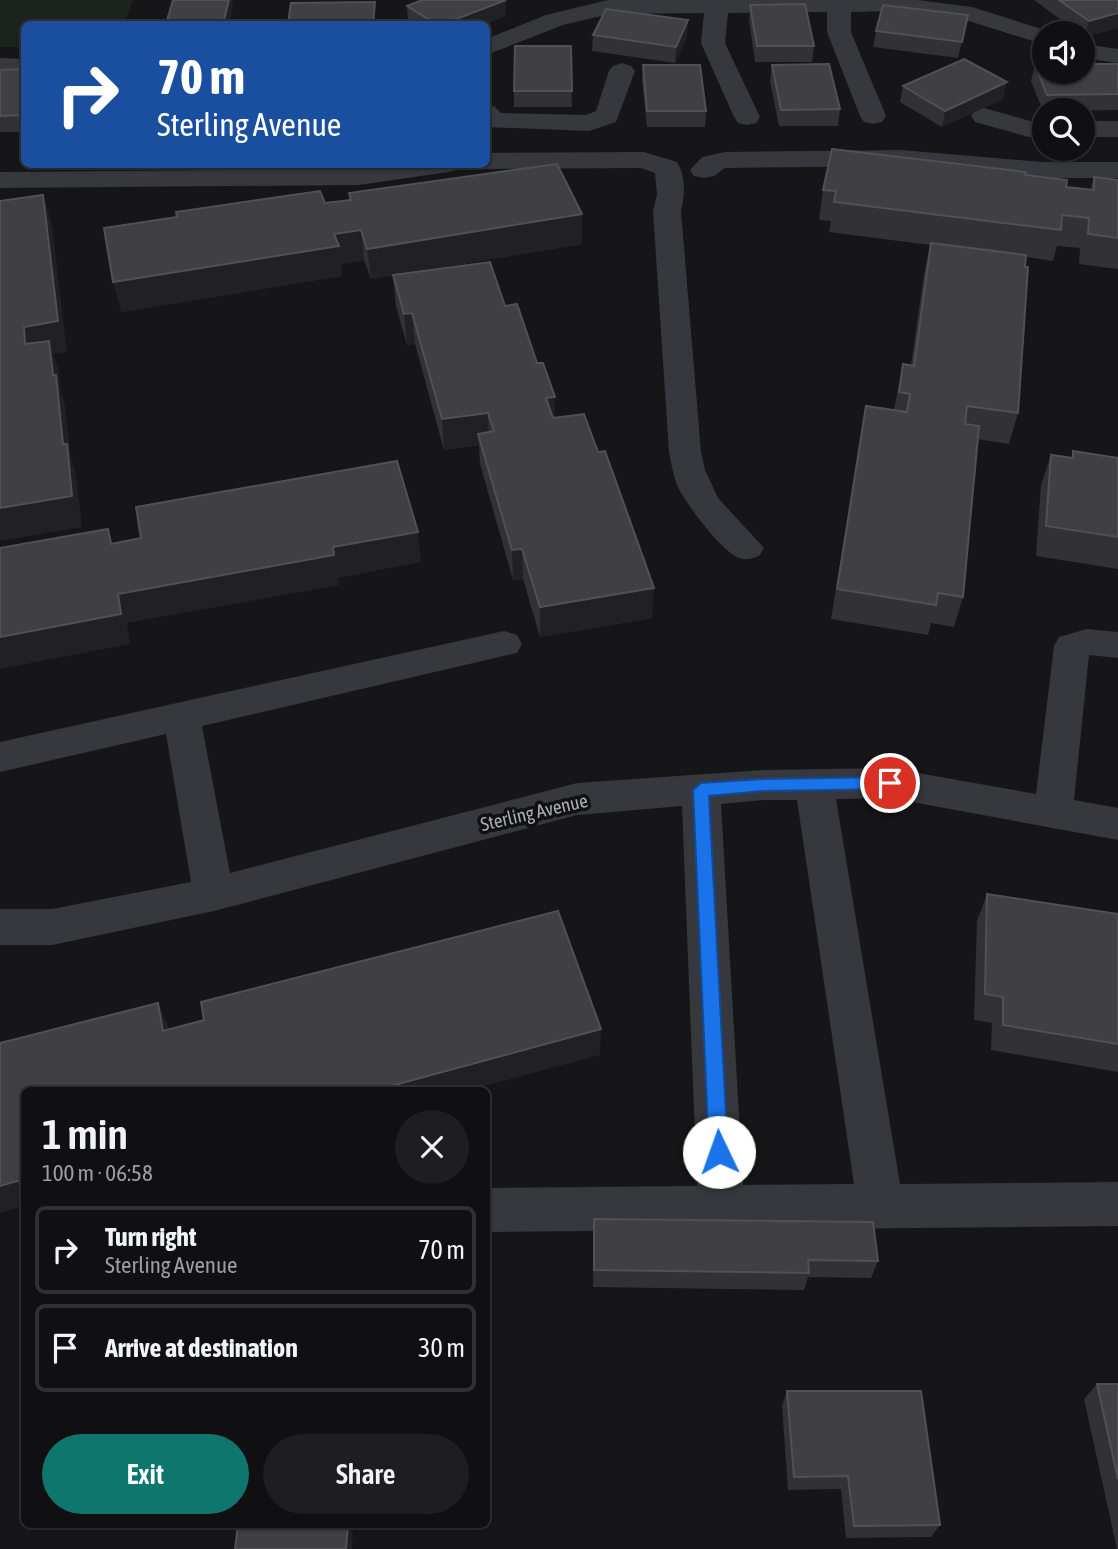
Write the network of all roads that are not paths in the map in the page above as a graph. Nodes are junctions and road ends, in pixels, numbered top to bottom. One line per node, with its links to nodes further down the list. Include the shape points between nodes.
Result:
1 (1005, 0): 5 (street)
2 (893, 2): 3 (street); 5 (street)
3 (839, 4): 4 (street); 14 (street, via 839,32)
4 (717, 5): 7 (street, via 545,13); 16 (street, via 713,43)
5 (988, 19): 6 (street)
6 (1032, 34)
7 (490, 46)
8 (1095, 53): 9 (street)
9 (1118, 56)
10 (21, 65): 11 (street)
11 (0, 66)
12 (622, 71): 13 (street, via 607,116 589,123 494,121)
13 (490, 116)
14 (873, 116)
15 (984, 116): 17 (street)
16 (747, 117)
17 (1032, 129)
18 (1095, 129): 19 (street)
19 (1118, 129)
20 (490, 161): 25 (street, via 644,160 667,168 690,482 698,498)
21 (420, 168): 24 (street, via 359,177)
22 (704, 170): 23 (street, via 725,160 890,158 1043,170)
23 (1118, 170)
24 (0, 180)
25 (747, 548)
26 (504, 645): 28 (street)
27 (1118, 645): 32 (street, via 1087,642 1072,646)
28 (181, 715): 29 (street); 34 (street)
29 (0, 757)
30 (814, 784): 31 (street, Sterling Avenue); 32 (street, Sterling Avenue, via 890,783); 37 (street)
31 (701, 790): 34 (street, Sterling Avenue, via 578,799); 38 (street)
32 (1053, 812): 33 (street, Sterling Avenue)
33 (1118, 824)
34 (214, 894): 35 (street, Sterling Avenue, via 52,927)
35 (0, 927)
36 (1118, 1205): 37 (street)
37 (881, 1207): 38 (street)
38 (721, 1208): 39 (street)
39 (490, 1210)

